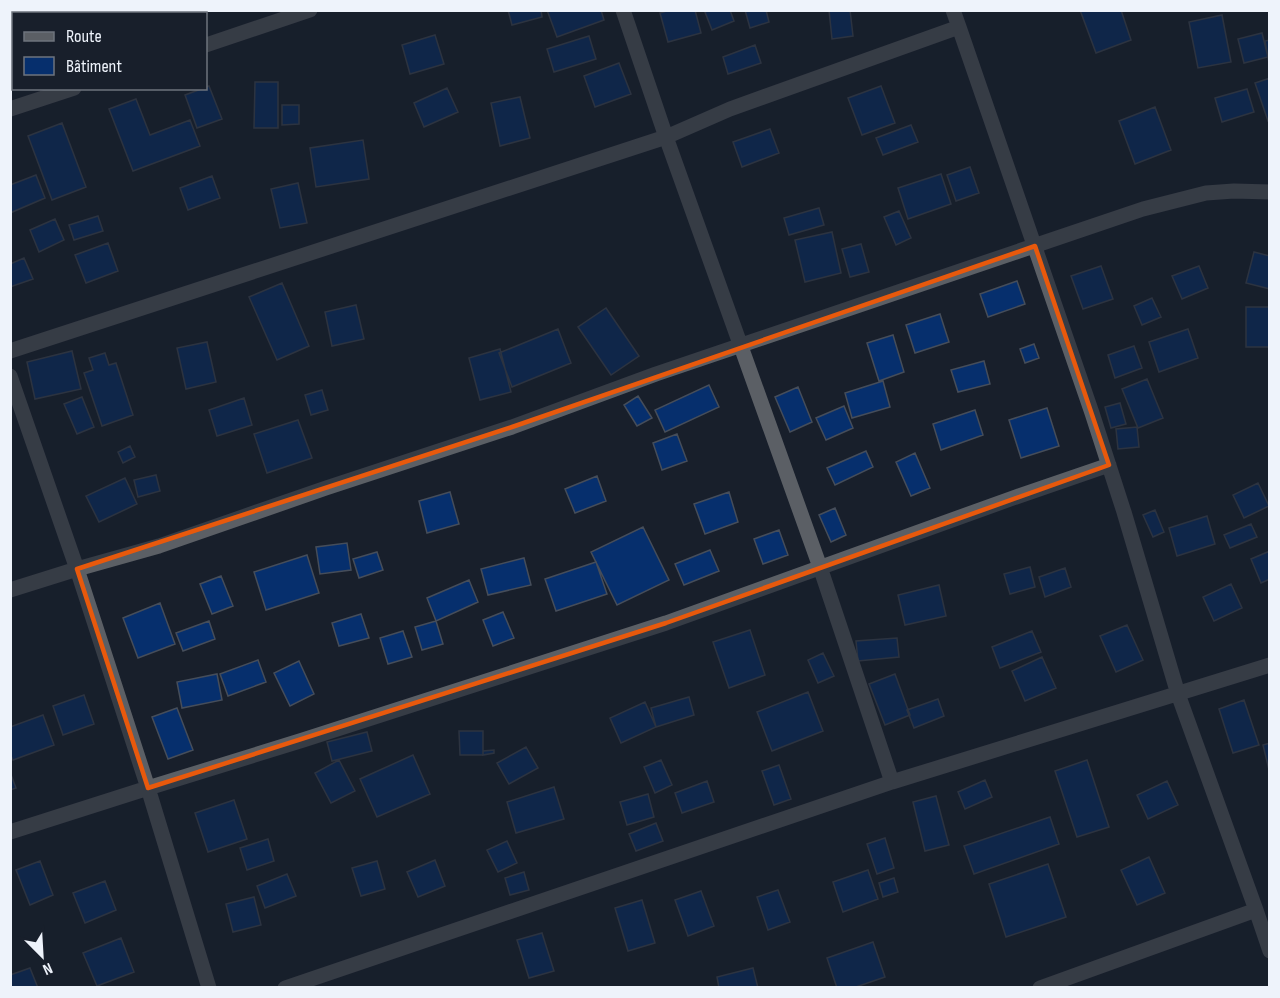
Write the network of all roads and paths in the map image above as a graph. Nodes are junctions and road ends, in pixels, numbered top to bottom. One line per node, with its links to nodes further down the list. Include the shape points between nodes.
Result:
1 (310, 10): 5 (street)
2 (623, 10): 8 (street)
3 (953, 10): 4 (street)
4 (959, 27): 8 (street, via 729,109); 10 (street)
5 (207, 45)
6 (68, 90): 7 (street)
7 (10, 109)
8 (666, 137): 11 (street); 12 (street)
9 (1269, 192): 10 (street, via 1206,193 1143,209)
10 (1035, 246): 11 (street); 14 (street)
11 (741, 345): 15 (street); 16 (street, via 512,427 159,546)
12 (10, 351)
13 (10, 376): 16 (street)
14 (1108, 465): 15 (street); 19 (street)
15 (820, 567): 20 (street); 21 (street, via 666,623)
16 (77, 569): 17 (street); 21 (street)
17 (10, 590)
18 (1269, 665): 19 (street)
19 (1178, 694): 20 (street); 23 (street)
20 (892, 782): 26 (street)
21 (148, 788): 22 (street); 25 (street)
22 (10, 832)
23 (1256, 910): 24 (street); 27 (street)
24 (1269, 951)
25 (209, 987)
26 (285, 987)
27 (1040, 987)

